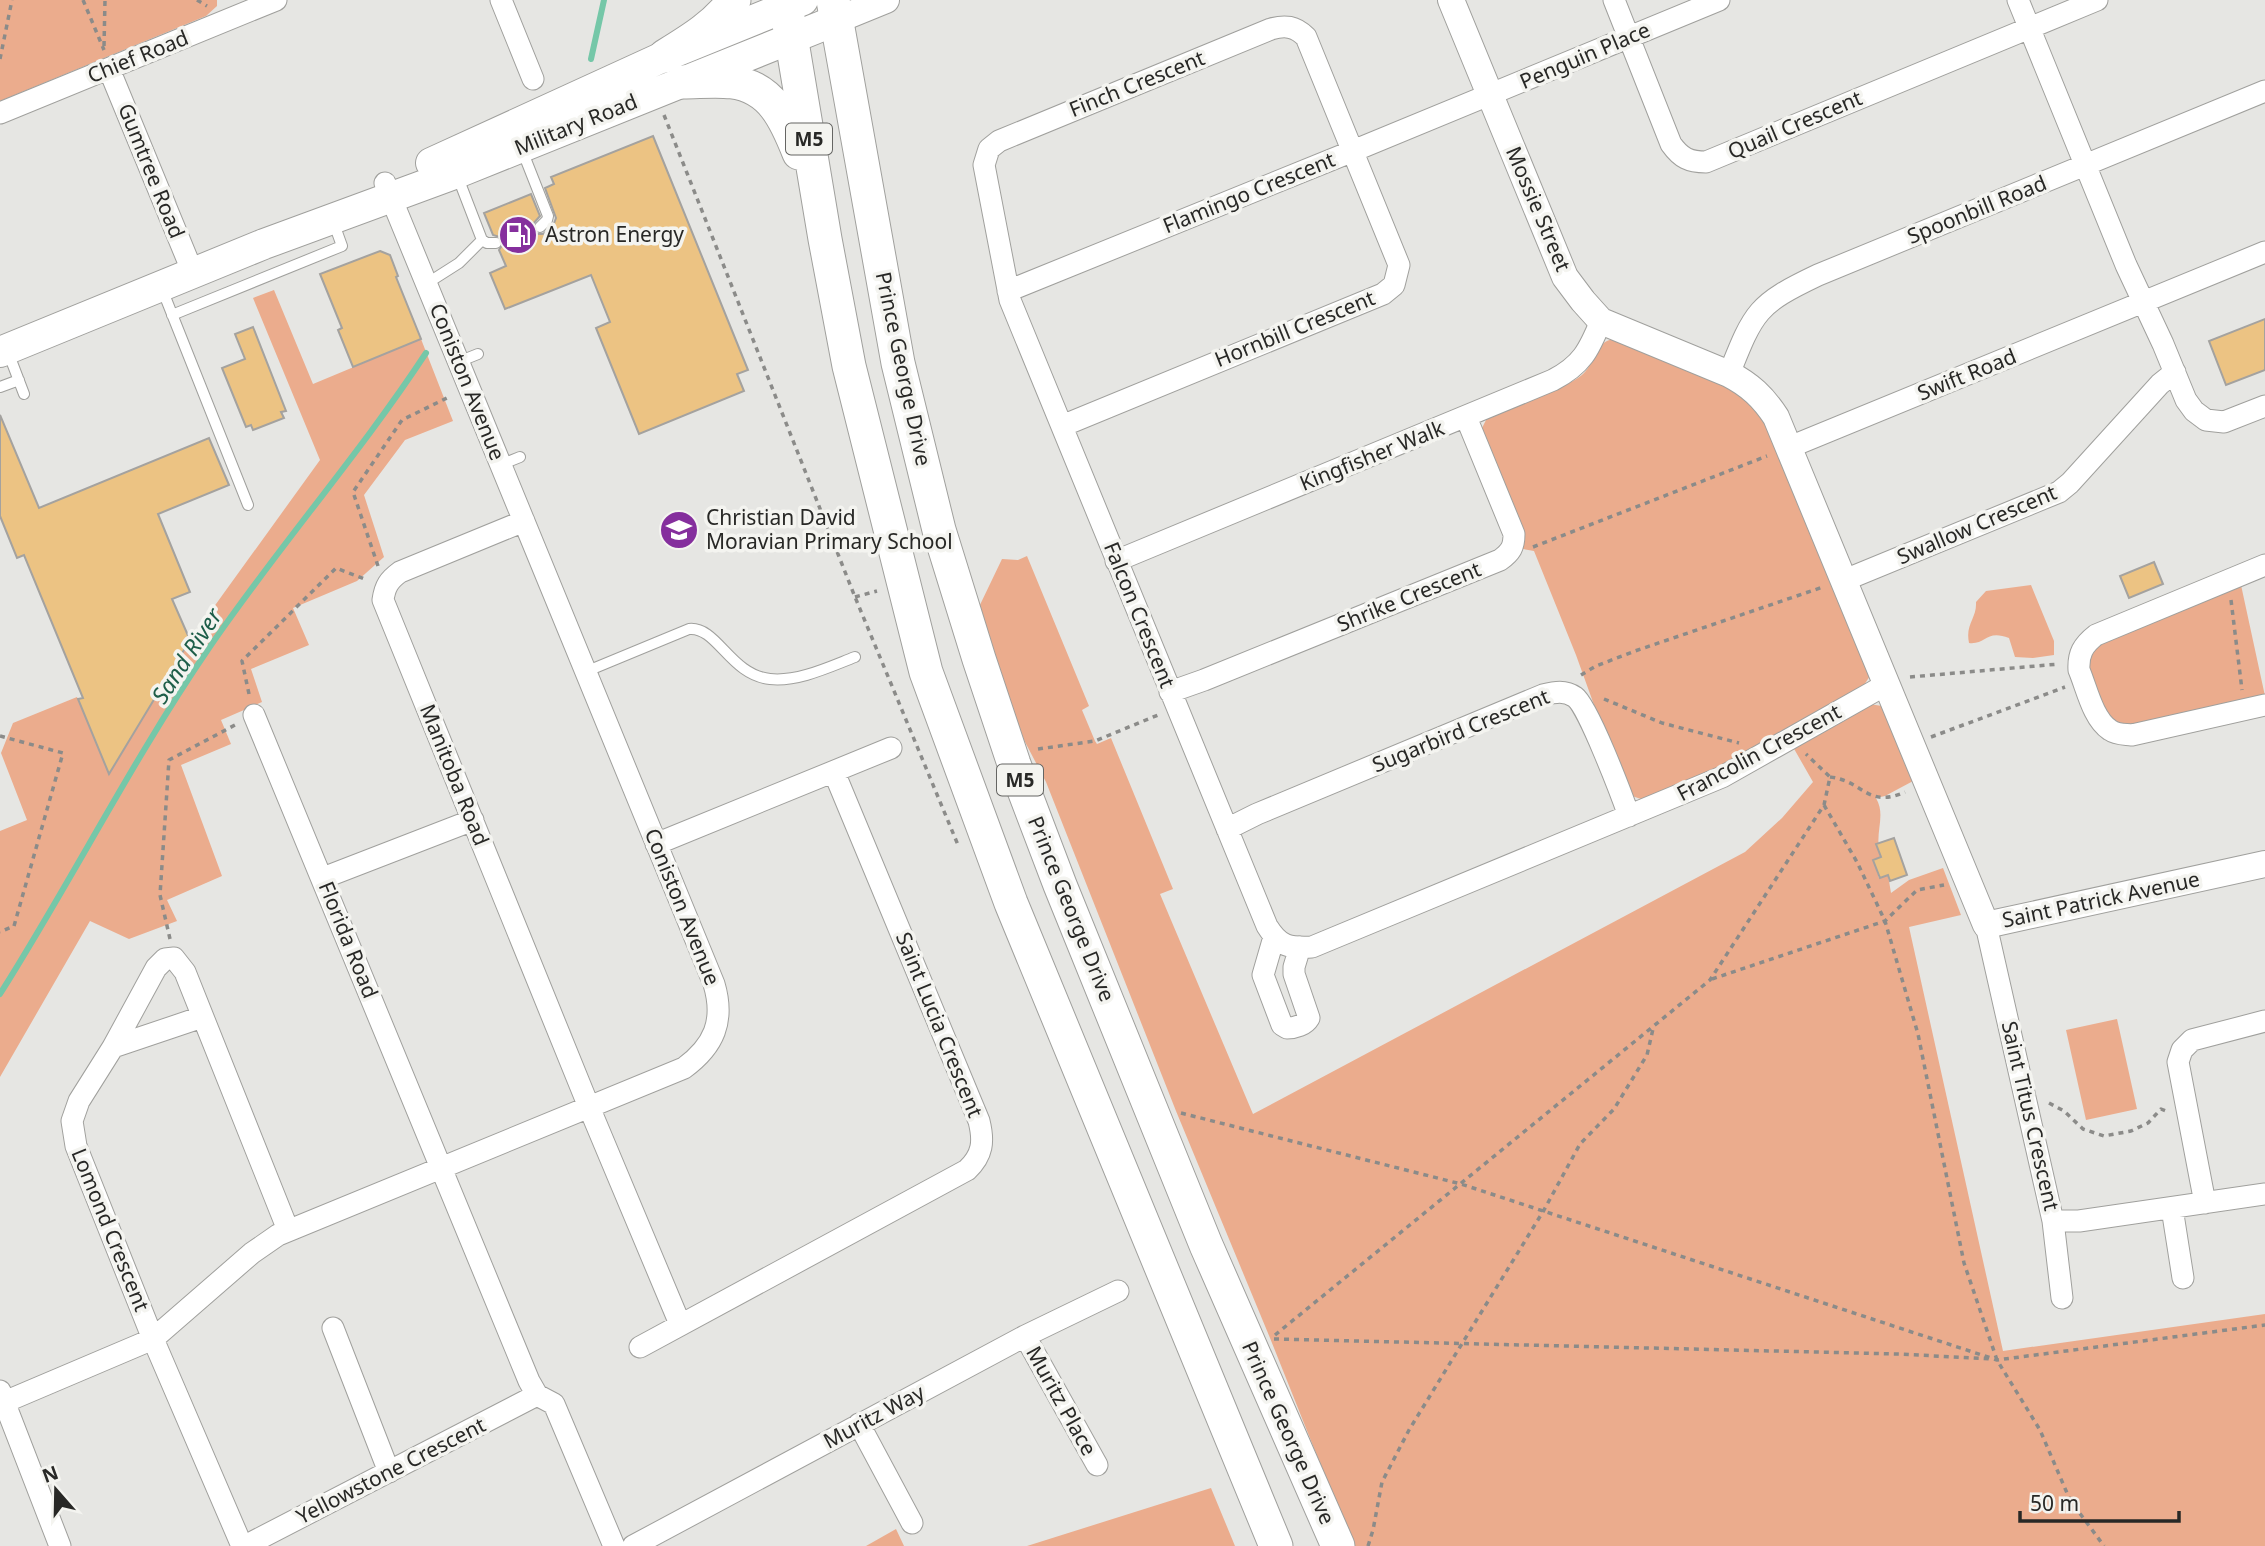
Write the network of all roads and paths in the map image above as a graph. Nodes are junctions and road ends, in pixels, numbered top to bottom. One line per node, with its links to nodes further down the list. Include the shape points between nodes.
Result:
1 (12, 0): 20 (path)
2 (83, 0): 19 (path)
3 (105, 0): 19 (path)
4 (276, 0): 14 (street, Chief Road)
5 (501, 0): 23 (street)
6 (734, 0): 22 (main road, via 696,37)
7 (886, 0): 15 (street, Military Road)
8 (1451, 0): 25 (street, Mossie Street)
9 (1614, 0): 17 (street, Quail Crescent)
10 (1719, 0): 17 (street, Penguin Place)
11 (2018, 0): 16 (street)
12 (2097, 0): 16 (street, Quail Crescent)
13 (791, 2): 18 (main road, M5); 22 (main road, Military Road)
14 (232, 8): 21 (street, Chief Road)
15 (835, 10): 18 (main road, Military Road); 138 (main road, Prince George Drive / M5, via 898,363 939,530 979,659 1060,885 1206,1245)
16 (2029, 28): 17 (street, Quail Crescent, via 1706,162 1686,160 1671,145); 29 (street)
17 (1629, 37): 25 (street, Penguin Place)
18 (792, 39): 22 (main road, Military Road); 34 (main road, M5)
19 (103, 48): 21 (path)
20 (0, 59)
21 (109, 69): 26 (street, Chief Road); 39 (street, Gumtree Road)
22 (674, 69): 27 (main road, Military Road); 31 (main road, Military Road); 34 (main road, via 734,82 770,99 788,125)
23 (533, 79)
24 (2265, 91): 29 (street, Spoonbill Road)
25 (1490, 95): 28 (street, Flamingo Crescent); 45 (street, Mossie Street, via 1566,277)
26 (0, 114)
27 (521, 147): 30 (main road, Military Road); 33 (lane, via 548,216)
28 (1353, 151): 42 (street, Flamingo Crescent); 42 (street, Finch Crescent, via 1306,37 1289,26 1271,29 989,149 984,172); 55 (street, Hornbill Crescent, via 1399,265 1389,290)
29 (2086, 166): 43 (street); 48 (street, Spoonbill Road, via 1784,291 1751,320)
30 (457, 173): 31 (main road, Military Road); 35 (lane)
31 (388, 191): 32 (main road, Military Road); 37 (main road, Military Road); 40 (street, Coniston Avenue)
32 (332, 220): 37 (main road, Military Road); 44 (lane, via 342,246)
33 (540, 227)
34 (825, 239): 137 (main road, M5, via 849,366 926,672 1011,903)
35 (482, 240): 36 (lane); 40 (lane, via 459,263)
36 (496, 243)
37 (264, 244): 39 (main road, Military Road)
38 (2265, 252): 43 (street, Swift Road)
39 (193, 273): 41 (main road, Military Road)
40 (426, 284): 51 (street, Coniston Avenue, via 468,358)
41 (161, 286): 44 (lane); 46 (main road, Military Road)
42 (1008, 291): 55 (street, Falcon Crescent)
43 (2144, 302): 47 (street); 56 (street, Swift Road)
44 (172, 315): 57 (lane)
45 (1601, 321): 48 (street, Mossie Street); 54 (street, Kingfisher Walk, via 1585,355 1565,374)
46 (3, 351): 49 (lane)
47 (2175, 372): 53 (street, via 2186,400 2206,420 2224,422); 62 (street, Swallow Crescent, via 2059,492)
48 (1729, 374): 56 (street, via 1763,397)
49 (19, 380): 50 (lane); 52 (lane)
50 (0, 387)
51 (469, 387): 58 (street, Coniston Avenue, via 510,461); 64 (path, via 402,420 353,492)
52 (24, 394)
53 (2265, 406)
54 (1466, 417): 59 (street); 60 (street, Kingfisher Walk)
55 (1062, 426): 60 (street, Falcon Crescent)
56 (1790, 447): 59 (path, via 1533,548); 62 (street)
57 (248, 505)
58 (524, 521): 64 (street, via 400,572); 68 (street, Coniston Avenue)
59 (1514, 543): 72 (street, Shrike Crescent, via 1500,560 1204,680)
60 (1116, 561): 72 (street, Falcon Crescent)
61 (2265, 565): 63 (street)
62 (1845, 580): 70 (street); 71 (path, via 1634,651 1596,666)
63 (2229, 580): 69 (street, via 2096,635 2083,648); 74 (path)
64 (385, 588): 75 (path, via 336,568 242,661); 87 (street, Manitoba Road, via 383,600)
65 (885, 589): 66 (path)
66 (855, 597)
67 (855, 657): 68 (lane, via 812,673 772,679 742,669 708,634 696,628)
68 (586, 672): 89 (street, Coniston Avenue)
69 (2081, 672): 70 (path, via 1908,677); 74 (street, via 2100,720 2120,734); 78 (path)
70 (1888, 684): 77 (street, Francolin Crescent); 78 (street, Saint Patrick Avenue)
71 (1556, 692): 73 (street, Sugarbird Crescent); 88 (street, Sugarbird Crescent)
72 (1173, 699): 80 (path, via 1095,741); 88 (street, Falcon Crescent)
73 (1580, 701): 81 (path, via 1595,696 1662,723); 86 (street, Sugarbird Crescent)
74 (2255, 707)
75 (254, 715): 91 (street, Florida Road); 98 (path, via 169,760 160,895)
76 (0, 736): 95 (path, via 63,753 14,926)
77 (1788, 739): 81 (street, Francolin Crescent); 83 (path)
78 (1912, 744): 84 (street, Saint Patrick Avenue)
79 (891, 748): 82 (street)
80 (1029, 751)
81 (1768, 751): 86 (street, Francolin Crescent, via 1722,777)
82 (834, 772): 89 (street); 119 (street, Saint Lucia Crescent, via 979,1121 981,1154 967,1170)
83 (1830, 777): 84 (path, via 1876,798 1890,799); 85 (path)
84 (1928, 781): 94 (street, Saint Patrick Avenue)
85 (1824, 805): 93 (path); 99 (path)
86 (1629, 816): 97 (street, Francolin Crescent, via 1312,947)
87 (473, 820): 91 (street); 105 (street, Manitoba Road)
88 (1227, 829): 96 (street, Falcon Crescent)
89 (656, 844): 105 (street, Coniston Avenue, via 714,985 718,1023 707,1048 684,1068)
90 (2265, 863): 94 (street, Saint Patrick Avenue)
91 (323, 878): 108 (street, Florida Road)
92 (1953, 883): 93 (path, via 1917,890)
93 (1885, 921): 99 (path); 126 (path, via 1918,1034 1964,1263)
94 (1986, 925): 104 (street, Saint Titus Crescent)
95 (0, 932)
96 (1274, 937): 97 (street, via 1285,945); 97 (street, via 1263,975 1287,1028 1309,1018 1294,974)
97 (1300, 947)
98 (174, 958): 100 (street, via 185,972); 103 (street, Lomond Crescent, via 156,968)
99 (1710, 980): 102 (path)
100 (202, 1017): 103 (street); 115 (street)
101 (2265, 1021): 107 (street, via 2192,1040 2182,1050 2178,1062)
102 (1654, 1026): 109 (path); 113 (path, via 1647,1055 1614,1109 1580,1144)
103 (113, 1047): 123 (street, Lomond Crescent, via 79,1101 72,1127)
104 (2023, 1085): 107 (path, via 2036,1082 2050,1103 2083,1129 2105,1136 2148,1124 2161,1110); 114 (street, Saint Titus Crescent)
105 (589, 1107): 108 (street, Coniston Avenue); 119 (street)
106 (1176, 1111): 109 (path)
107 (2188, 1117): 111 (street)
108 (440, 1167): 115 (street, Coniston Avenue); 127 (street)
109 (1461, 1184): 113 (path); 124 (path, via 1270,1338)
110 (2265, 1195): 111 (street, Saint Titus Crescent)
111 (2205, 1203): 112 (street, Saint Titus Crescent)
112 (2172, 1208): 114 (street, Saint Titus Crescent); 116 (street)
113 (1544, 1210): 124 (path); 126 (path)
114 (2053, 1221): 118 (street)
115 (288, 1230): 123 (street, Coniston Avenue, via 266,1242)
116 (2183, 1278)
117 (1118, 1291): 122 (street, Muritz Way)
118 (2063, 1298)
119 (680, 1324): 125 (street, Saint Lucia Crescent)
120 (2265, 1325): 126 (path)
121 (332, 1328): 131 (street)
122 (1025, 1336): 129 (street, Muritz Way); 130 (street, Muritz Place)
123 (153, 1339): 128 (street, Coniston Avenue); 134 (street, Yellowstone Crescent)
124 (1463, 1343): 126 (path, via 1899,1353); 139 (path, via 1382,1482)
125 (640, 1347)
126 (1997, 1360): 140 (path, via 2040,1430 2070,1500)
127 (537, 1395): 131 (street, Yellowstone Crescent); 135 (street, via 554,1404)
128 (2, 1399): 133 (street)
129 (859, 1424): 132 (street); 136 (street, Muritz Way)
130 (1097, 1465)
131 (388, 1472): 134 (street, Yellowstone Crescent)
132 (912, 1523)
133 (60, 1546)
134 (244, 1546)
135 (614, 1546)
136 (633, 1546)
137 (1276, 1546)
138 (1338, 1546)
139 (1368, 1546)
140 (2104, 1546)

